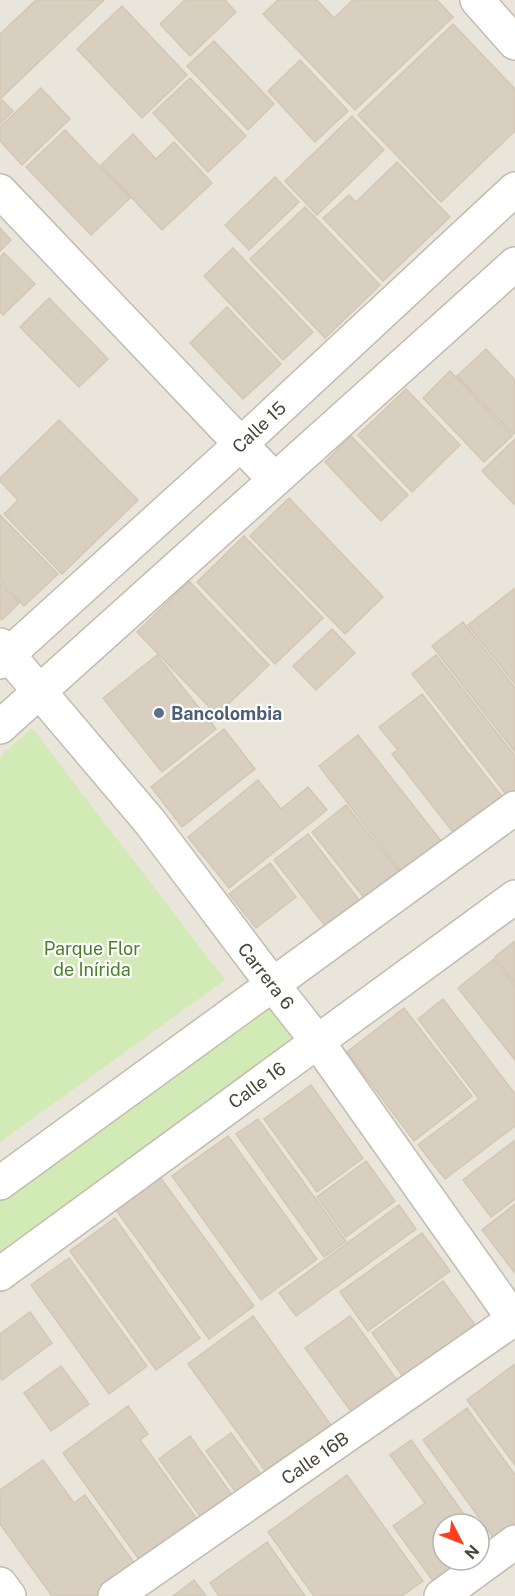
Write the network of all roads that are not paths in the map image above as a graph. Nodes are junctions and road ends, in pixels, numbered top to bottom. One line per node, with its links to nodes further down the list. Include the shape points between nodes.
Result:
1 (477, 0): 2 (street)
2 (515, 43)
3 (515, 189): 6 (street, Calle 15)
4 (0, 191): 6 (street)
5 (515, 264): 7 (street)
6 (242, 443): 7 (street); 8 (street, Calle 15)
7 (275, 480): 9 (street)
8 (3, 654): 9 (street, Carrera 6)
9 (40, 691): 10 (street); 13 (street, Carrera 6, via 150,822)
10 (0, 727)
11 (515, 808): 13 (street)
12 (515, 897): 14 (street, Calle 16)
13 (273, 985): 14 (street, Carrera 6); 15 (street)
14 (317, 1041): 16 (street, Calle 16); 17 (street, Carrera 6)
15 (0, 1183)
16 (0, 1274)
17 (514, 1320): 21 (street, Calle 16B)
18 (515, 1542): 22 (street)
19 (0, 1584): 20 (street)
20 (9, 1596)
21 (115, 1596)
22 (441, 1596)

